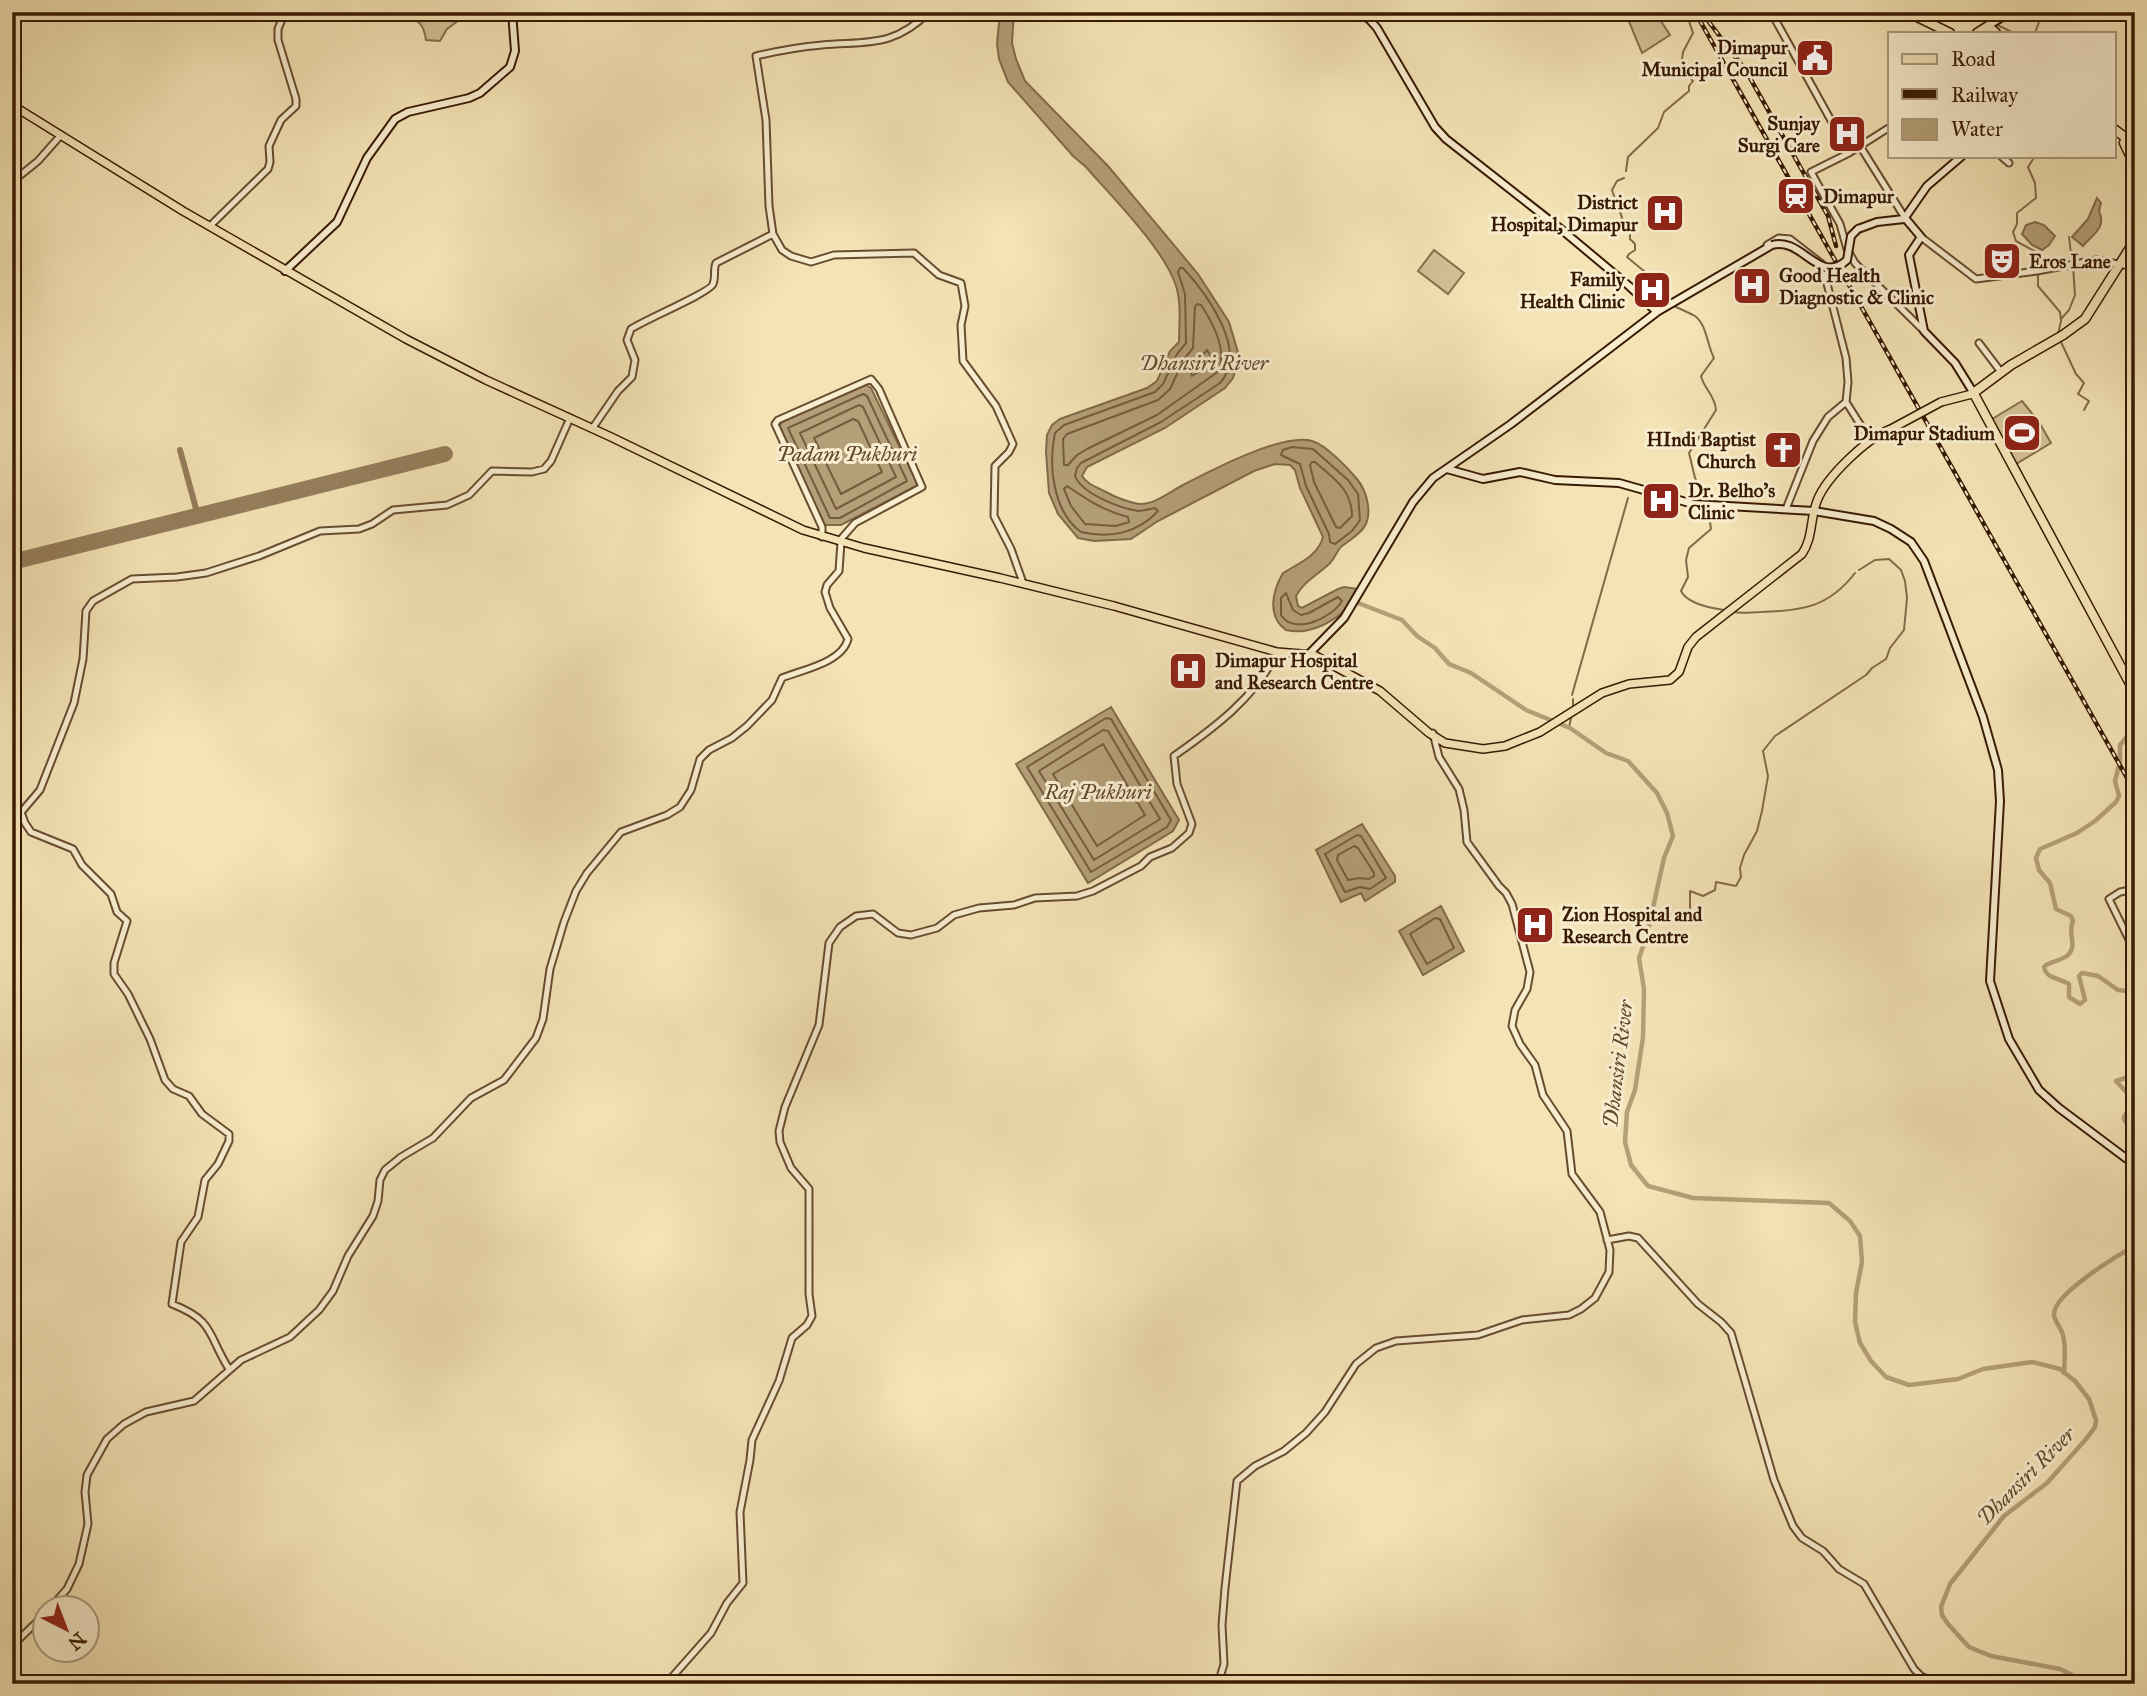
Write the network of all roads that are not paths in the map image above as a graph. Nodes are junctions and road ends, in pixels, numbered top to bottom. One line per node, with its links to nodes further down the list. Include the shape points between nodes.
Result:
1 (285, 12): 27 (street, via 278,40 296,107 281,121 269,146 268,169)
2 (512, 12): 35 (main road, via 515,51 510,67 469,98 395,119 367,158 337,222)
3 (929, 12): 28 (street, via 886,40 756,56 766,120)
4 (1356, 12): 36 (main road, via 1377,28 1446,139 1552,221)
5 (1771, 12): 18 (street)
6 (1907, 12): 9 (highway)
7 (2010, 12): 8 (main road)
8 (1989, 26): 10 (highway); 11 (highway)
9 (1948, 32)
10 (1979, 32)
11 (1995, 32)
12 (12, 103): 15 (main road); 27 (main road)
13 (1888, 128): 17 (street)
14 (2116, 131): 16 (highway)
15 (61, 135): 25 (street); 35 (main road)
16 (2131, 141): 19 (highway); 23 (highway)
17 (1860, 146): 18 (street); 26 (street)
18 (1849, 153): 24 (street, via 1811,172)
19 (2135, 157)
20 (1962, 158): 26 (main road)
21 (2003, 158): 22 (street)
22 (2009, 163)
23 (2135, 166)
24 (1816, 181): 30 (street); 37 (street, via 1855,263)
25 (12, 182)
26 (1905, 218): 29 (main road); 30 (main road, bridge, via 1858,229)
27 (212, 224): 35 (main road)
28 (773, 234): 44 (street, via 716,263 709,290 631,329 627,340 635,360 632,377); 53 (street, via 787,254 808,262 834,254 914,253 939,275 961,283 963,361 996,406 1013,444 995,466 993,512)
29 (1921, 237): 33 (street, via 1976,279 2096,260); 37 (main road, via 1909,255)
30 (1849, 241): 32 (main road, bridge, via 1847,260 1829,268 1789,244 1772,245)
31 (2135, 242): 33 (highway)
32 (1748, 260): 36 (main road); 42 (street, via 1779,238 1790,239 1823,265 1846,358)
33 (2119, 264): 34 (street); 40 (highway, via 2085,319); 41 (highway, via 2082,325)
34 (2135, 268)
35 (286, 270): 39 (main road)
36 (1657, 312): 46 (main road)
37 (1924, 331): 41 (main road, via 1955,363)
38 (1979, 343): 40 (street)
39 (464, 367): 43 (main road); 44 (main road)
40 (2001, 372): 41 (highway)
41 (1973, 393): 45 (main road, bridge, via 1941,402); 56 (highway)
42 (1846, 402): 45 (street); 49 (street, via 1813,440)
43 (570, 418): 51 (main road); 58 (street, via 549,465 542,470 492,471 469,495 447,505 393,510 359,529 320,531 202,574 132,579 93,601 86,611 74,703 40,790)
44 (594, 426): 51 (main road)
45 (1870, 440): 50 (main road, via 1825,486)
46 (1457, 462): 47 (main road); 48 (main road)
47 (1447, 470): 48 (main road); 55 (main road, via 1433,478 1413,502 1345,615)
48 (1463, 473): 49 (main road, via 1483,479 1521,472 1555,480 1641,487 1693,504)
49 (1786, 509): 50 (main road)
50 (1814, 511): 57 (main road, via 1801,554 1696,636 1674,678 1623,685 1602,693 1540,732 1499,748 1465,746); 62 (main road, via 1874,521 1914,545 1924,561 1998,769 1990,981 1996,1004 2015,1051 2039,1090)
51 (822, 536): 52 (main road); 52 (street, via 775,424 872,379 922,487 855,523)
52 (841, 541): 53 (main road); 54 (main road, via 1087,600); 64 (street, via 839,571 825,592 847,642 812,669 782,678 772,700 745,728 709,750 680,807 621,832 587,873 566,915 540,1028 510,1074 471,1098 433,1138 386,1170 373,1216 318,1310 290,1336)
53 (1022, 580): 55 (main road, via 1281,649)
54 (1277, 652): 55 (main road); 68 (street, via 1255,688 1174,756 1177,784 1192,820 1189,833 1180,842 1093,891 979,908 911,935 902,935 876,915 863,914 830,938 819,1025 787,1101 778,1136 791,1168 809,1189 812,1316 792,1338 779,1381 752,1440 740,1512 743,1583 711,1633)
55 (1310, 652): 57 (main road, via 1383,689)
56 (2135, 693)
57 (1434, 735): 63 (street, via 1439,757 1459,789 1467,842 1512,904 1530,972 1512,1026 1568,1134 1572,1174 1598,1209)
58 (21, 812): 59 (street); 64 (street, via 31,832 73,849 112,895 117,912 127,921 114,974 150,1039 163,1077 229,1134 218,1164 205,1181 198,1217 184,1233 172,1304 206,1324)
59 (12, 823)
60 (2135, 889): 61 (street, via 2109,900)
61 (2135, 953)
62 (2135, 1165)
63 (1607, 1240): 69 (street, via 1609,1273 1586,1306 1569,1315 1522,1320 1478,1335 1384,1344 1356,1364 1306,1433 1237,1481 1222,1625 1224,1664); 70 (street, via 1638,1238 1731,1333 1774,1480 1793,1526 1839,1569 1862,1582 1914,1669)
64 (229, 1369): 65 (street, via 194,1401 146,1412 107,1439 90,1467 85,1492 88,1524 79,1564)
65 (63, 1594)
66 (32, 1627): 67 (street)
67 (12, 1646)
68 (666, 1684)
69 (1218, 1684)
70 (1939, 1684)

